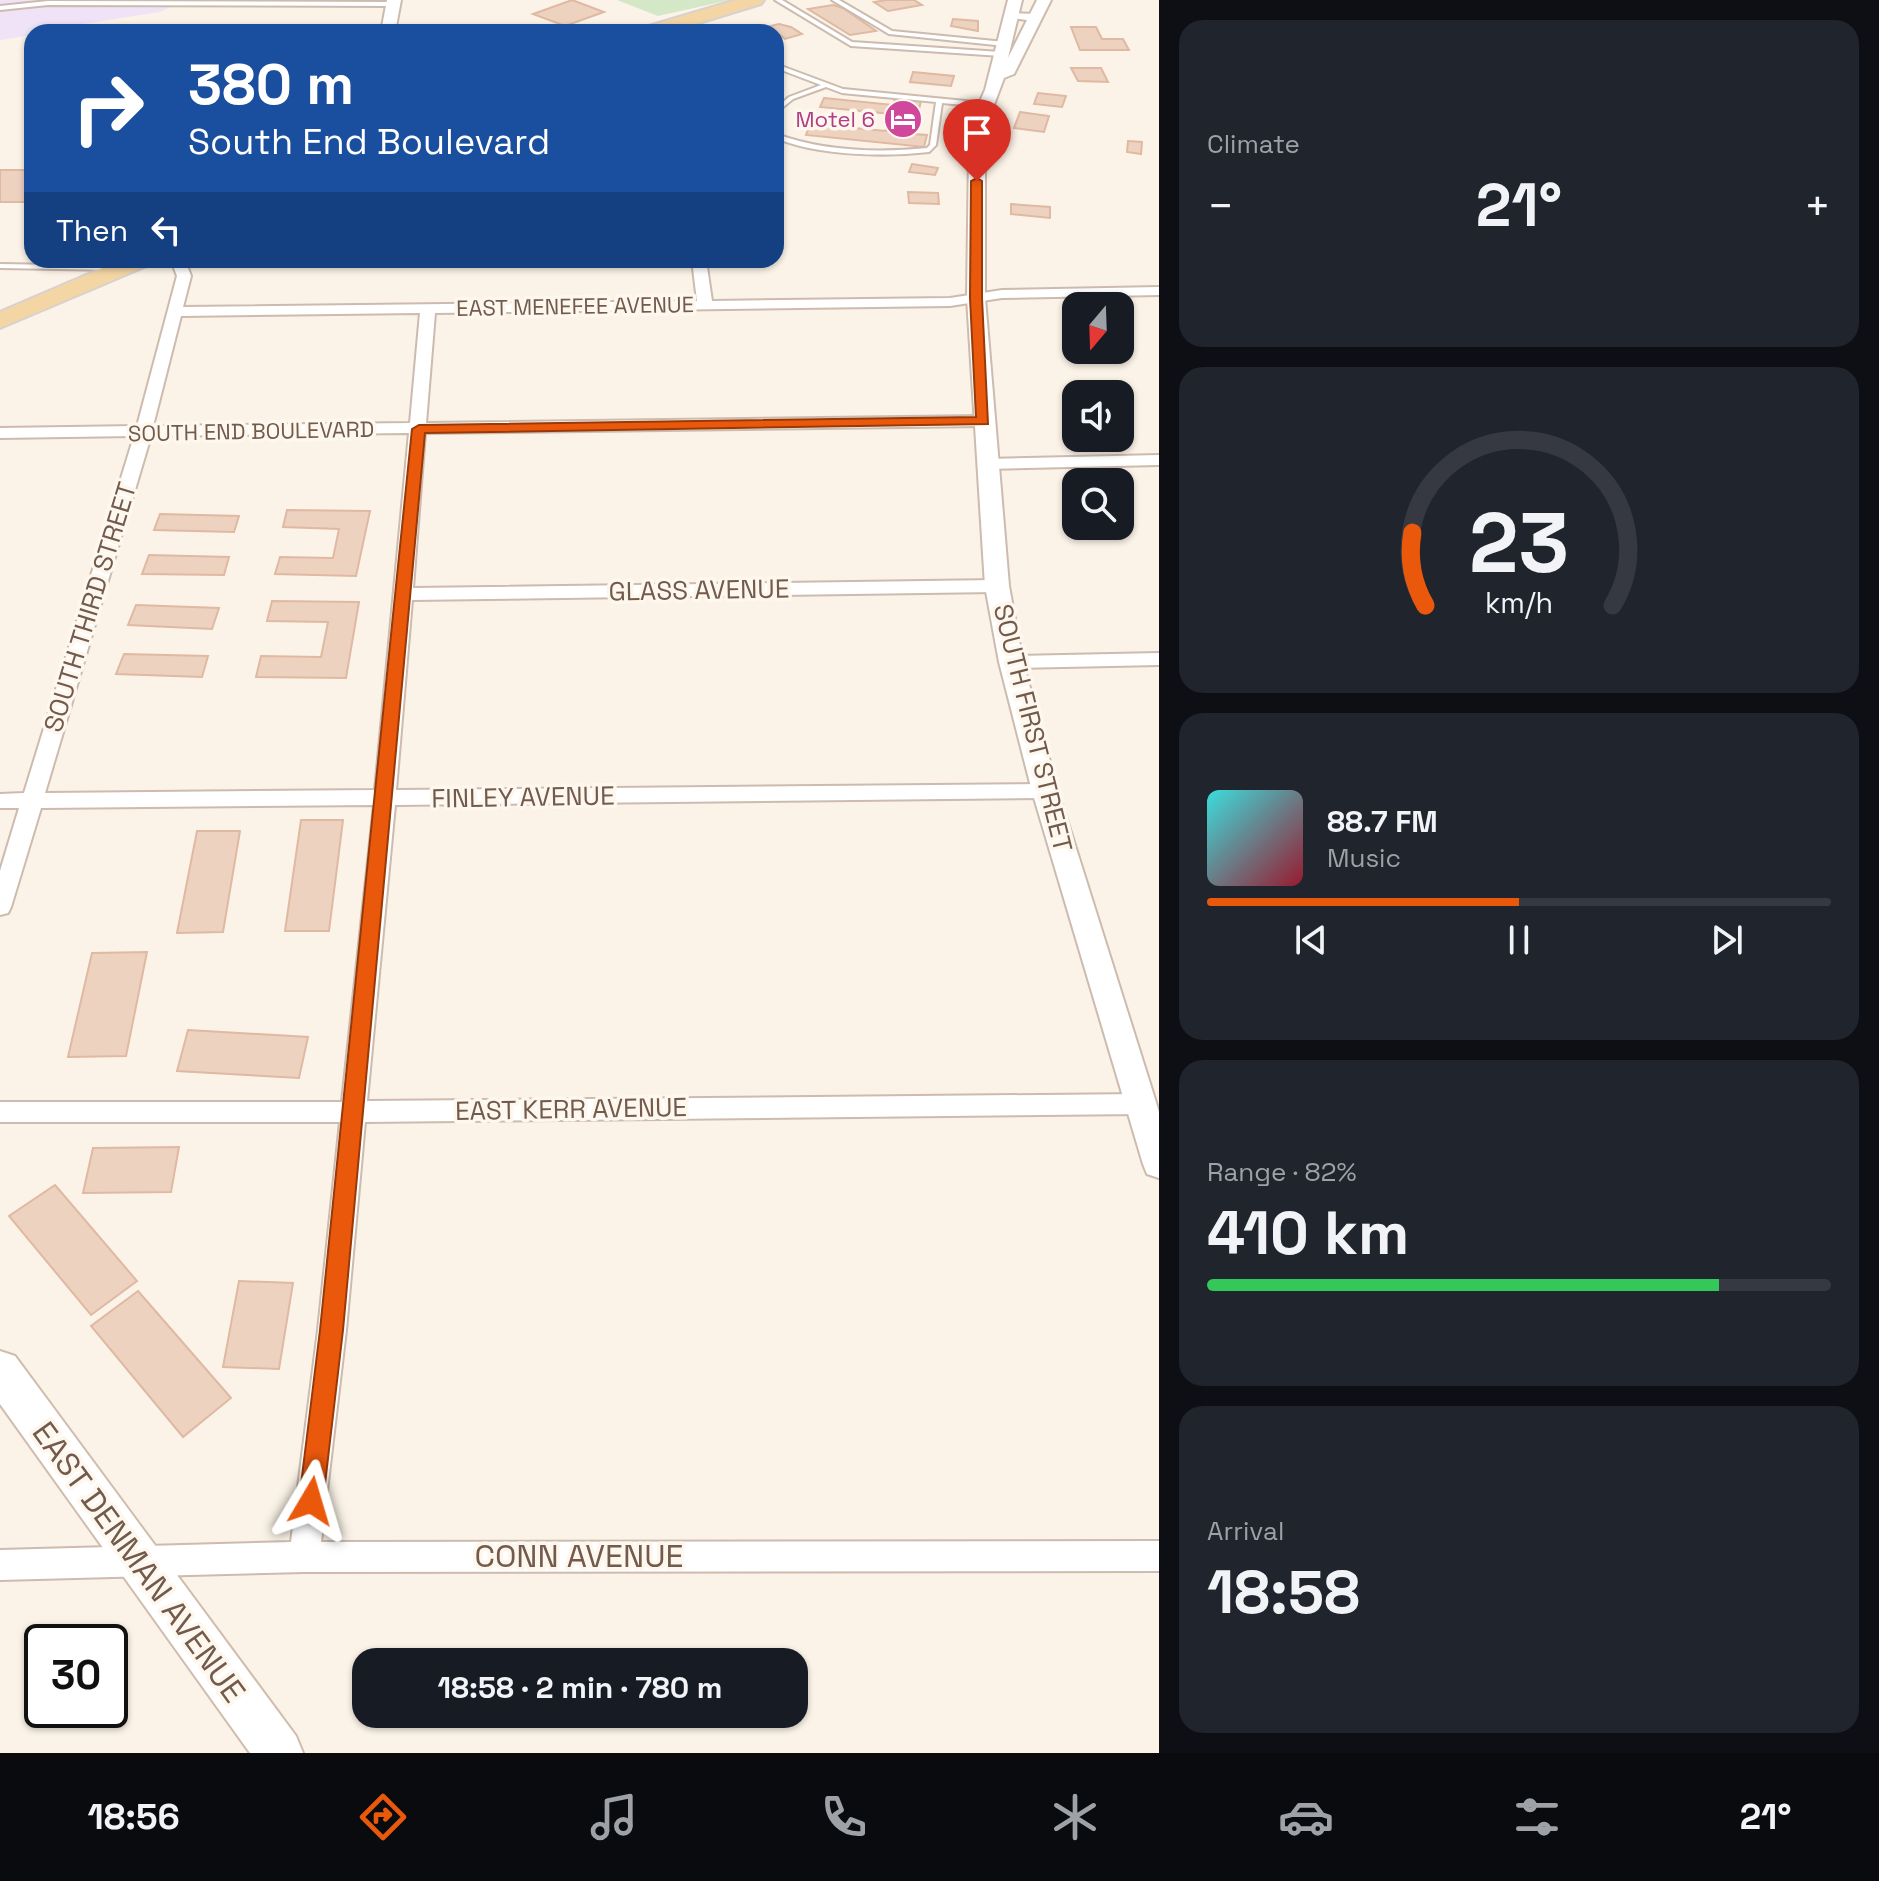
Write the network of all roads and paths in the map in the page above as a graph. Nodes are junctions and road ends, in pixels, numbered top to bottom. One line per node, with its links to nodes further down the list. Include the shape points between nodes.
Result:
1 (755, 0): 9 (main road)
2 (778, 0): 13 (lane, via 851,44)
3 (835, 0): 13 (lane, via 891,33)
4 (1044, 0): 8 (street, SOUTH FIRST STREET)
5 (394, 2): 7 (lane, via 48,3); 10 (street)
6 (1013, 7): 8 (street); 13 (street, SOUTH FIRST STREET)
7 (0, 8)
8 (1036, 17): 16 (street, SOUTH FIRST STREET, via 1012,67)
9 (677, 22): 11 (main road); 12 (lane)
10 (390, 24)
11 (672, 24)
12 (681, 24)
13 (1003, 49): 16 (street, SOUTH FIRST STREET)
14 (784, 69): 15 (lane)
15 (824, 86): 17 (lane); 18 (lane)
16 (989, 98): 17 (lane); 26 (street, SOUTH FIRST STREET, via 977,152)
17 (939, 101): 19 (lane, via 929,150 890,153)
18 (784, 104)
19 (784, 140)
20 (0, 266): 21 (lane)
21 (24, 266)
22 (123, 268): 30 (main road)
23 (181, 268): 29 (street, SOUTH THIRD STREET, via 184,276)
24 (700, 268): 27 (street)
25 (1159, 291): 26 (street, EAST MENEFEE AVENUE)
26 (976, 298): 27 (street, EAST MENEFEE AVENUE); 31 (street, SOUTH FIRST STREET)
27 (705, 304): 28 (street, EAST MENEFEE AVENUE)
28 (428, 309): 29 (street, EAST MENEFEE AVENUE); 32 (street)
29 (173, 312): 34 (street, SOUTH THIRD STREET)
30 (0, 321)
31 (983, 421): 32 (street, SOUTH END BOULEVARD); 36 (street, SOUTH FIRST STREET)
32 (419, 429): 34 (street, SOUTH END BOULEVARD); 38 (street)
33 (0, 433): 34 (street, SOUTH END BOULEVARD)
34 (143, 434): 43 (street, SOUTH THIRD STREET)
35 (1159, 460): 36 (street)
36 (987, 464): 37 (street, SOUTH FIRST STREET)
37 (997, 586): 38 (street, GLASS AVENUE); 40 (street, SOUTH FIRST STREET)
38 (402, 594): 42 (street)
39 (1159, 659): 40 (street)
40 (1011, 662): 41 (street, SOUTH FIRST STREET)
41 (1045, 791): 42 (street, FINLEY AVENUE); 46 (street, SOUTH FIRST STREET)
42 (385, 798): 43 (street, FINLEY AVENUE); 48 (street)
43 (31, 800): 44 (street, FINLEY AVENUE); 45 (street, SOUTH THIRD STREET)
44 (0, 801)
45 (0, 907)
46 (1142, 1104): 48 (street, EAST KERR AVENUE); 49 (street, SOUTH FIRST STREET)
47 (0, 1112): 48 (street, EAST KERR AVENUE)
48 (352, 1112): 52 (street)
49 (1159, 1164)
50 (0, 1370): 53 (main road, EAST DENMAN AVENUE)
51 (1159, 1556): 52 (street, CONN AVENUE)
52 (304, 1557): 53 (street, CONN AVENUE)
53 (138, 1561): 54 (street, CONN AVENUE); 55 (main road, EAST DENMAN AVENUE)
54 (0, 1565)
55 (279, 1753)

